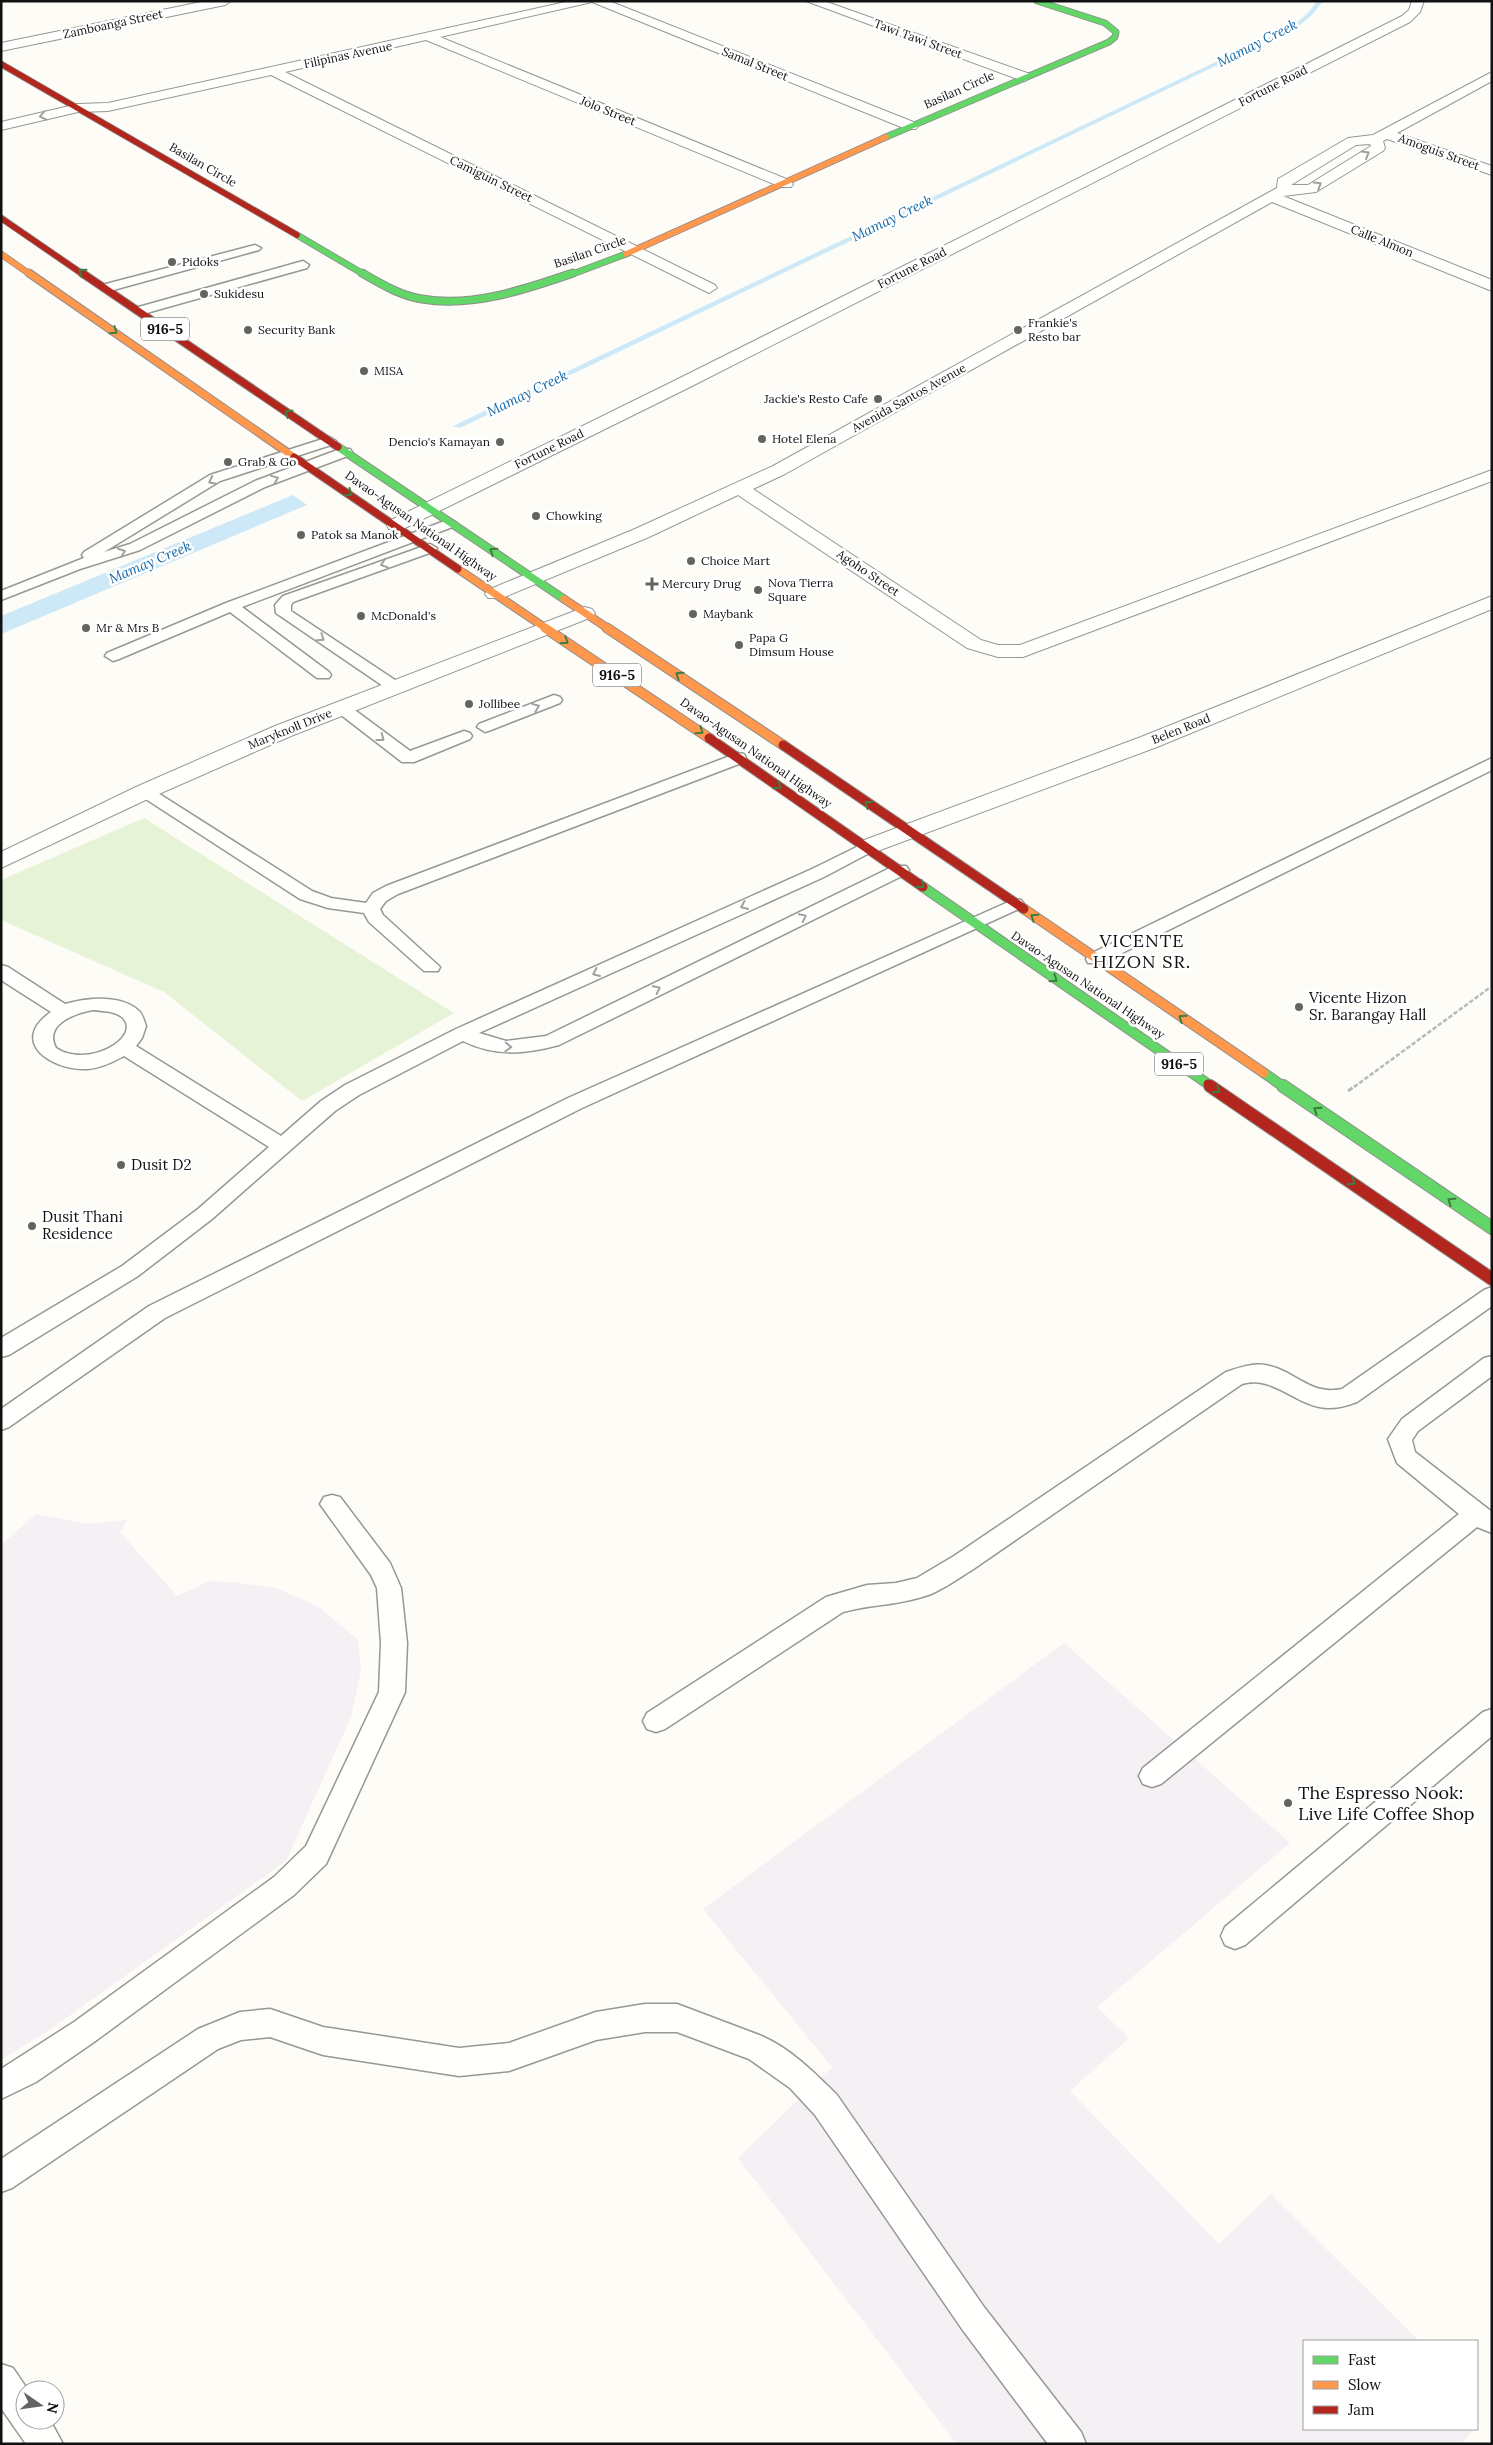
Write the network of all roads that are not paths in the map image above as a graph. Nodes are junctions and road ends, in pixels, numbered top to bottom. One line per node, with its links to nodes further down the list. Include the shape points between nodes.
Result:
1 (225, 1): 8 (street, Zamboanga Street)
2 (587, 1): 7 (street, Filipinas Avenue)
3 (598, 1): 17 (street, Samal Street)
4 (812, 1): 12 (street, Tawi Tawi Street)
5 (1037, 1): 12 (main road, Basilan Circle, via 1105,23 1116,32 1110,42)
6 (1418, 1): 40 (street, Fortune Road, via 1414,12 1406,19)
7 (429, 37): 10 (street, Filipinas Avenue); 21 (street, Jolo Street)
8 (1, 47)
9 (1, 64): 14 (main road, Basilan Circle)
10 (274, 71): 13 (street, Filipinas Avenue); 26 (street, Camiguin Street)
11 (1491, 73): 18 (street, Avenida Santos Avenue)
12 (1025, 77): 17 (main road, Basilan Circle)
13 (108, 107): 14 (street, Filipinas Avenue); 15 (street, Filipinas Avenue)
14 (78, 108): 15 (main road, Basilan Circle); 16 (street, Filipinas Avenue, one-way to 16)
15 (92, 117): 19 (street, Filipinas Avenue); 26 (main road, Basilan Circle, via 397,292 415,298 455,302 493,296)
16 (1, 126)
17 (911, 126): 21 (main road, Basilan Circle)
18 (1381, 136): 20 (street, Amoguis Street); 22 (street, Avenida Santos Avenue, via 1353,141 1283,182); 22 (street, Avenida Santos Avenue, one-way to 18, via 1311,189 1378,148)
19 (1, 138)
20 (1492, 171)
21 (786, 184): 26 (main road, Basilan Circle)
22 (1278, 194): 30 (street, Calle Almon); 39 (street, Avenida Santos Avenue)
23 (1, 218): 25 (main road, Davao-Agusan National Highway / 916-5)
24 (255, 248): 31 (lane)
25 (52, 251): 28 (main road); 31 (main road, Davao-Agusan National Highway / 916-5, one-way to 25)
26 (636, 251): 32 (street, Camiguin Street)
27 (1, 254): 28 (main road, Davao-Agusan National Highway / 916-5)
28 (12, 261): 36 (main road, Davao-Agusan National Highway / 916-5, one-way to 36)
29 (303, 265): 33 (lane)
30 (1492, 286)
31 (106, 288): 33 (main road, Davao-Agusan National Highway / 916-5)
32 (709, 288)
33 (139, 311): 34 (main road, Davao-Agusan National Highway / 916-5, one-way to 33)
34 (328, 441): 35 (main road, Davao-Agusan National Highway / 916-5); 36 (lane)
35 (345, 452): 37 (lane); 40 (main road, Davao-Agusan National Highway / 916-5)
36 (291, 453): 37 (main road, Davao-Agusan National Highway / 916-5); 45 (lane, one-way to 45, via 216,478)
37 (308, 465): 42 (main road, Davao-Agusan National Highway / 916-5, one-way to 42); 45 (lane, one-way to 37, via 135,547)
38 (1492, 475): 39 (street, Agoho Street, via 1023,651 998,652 974,644)
39 (741, 489): 46 (street, Avenida Santos Avenue)
40 (429, 508): 41 (main road, Davao-Agusan National Highway / 916-5); 42 (street, Fortune Road)
41 (450, 523): 43 (lane); 46 (main road, Davao-Agusan National Highway / 916-5, one-way to 41)
42 (396, 525): 43 (main road, Davao-Agusan National Highway / 916-5)
43 (413, 536): 44 (main road, Davao-Agusan National Highway / 916-5); 50 (lane)
44 (430, 548): 47 (main road, Davao-Agusan National Highway / 916-5); 55 (lane, one-way to 55, via 288,599 282,605 284,613)
45 (75, 566): 48 (lane)
46 (533, 578): 47 (street, Avenida Santos Avenue); 51 (main road, Davao-Agusan National Highway / 916-5)
47 (495, 594): 52 (main road, Davao-Agusan National Highway / 916-5)
48 (1, 596)
49 (1492, 602): 65 (street, Belen Road, via 1149,742)
50 (231, 606): 53 (lane); 54 (lane)
51 (585, 612): 52 (street, Maryknoll Drive); 56 (main road, Davao-Agusan National Highway / 916-5, one-way to 51)
52 (546, 628): 55 (street, Maryknoll Drive); 59 (main road, Davao-Agusan National Highway / 916-5, one-way to 59)
53 (112, 656)
54 (322, 675)
55 (395, 687): 58 (street, Maryknoll Drive)
56 (710, 696): 59 (main road); 65 (main road, Davao-Agusan National Highway / 916-5, one-way to 56)
57 (554, 700): 60 (lane, one-way to 57)
58 (342, 708): 61 (lane, one-way to 61, via 408,758); 64 (street, Maryknoll Drive)
59 (671, 711): 62 (main road, Davao-Agusan National Highway / 916-5, one-way to 62)
60 (485, 727)
61 (464, 736)
62 (738, 758): 66 (main road, Davao-Agusan National Highway / 916-5, one-way to 66); 70 (lane, via 392,890 379,897)
63 (1492, 763): 72 (lane)
64 (144, 792): 67 (street, Maryknoll Drive); 70 (lane, via 306,895 328,903)
65 (909, 831): 66 (street, Belen Road); 69 (main road, Davao-Agusan National Highway / 916-5)
66 (867, 847): 68 (main road, Davao-Agusan National Highway / 916-5); 76 (lane, one-way to 76, via 818,873)
67 (1, 861)
68 (900, 870): 71 (main road, Davao-Agusan National Highway / 916-5, one-way to 71); 76 (lane, one-way to 68, via 483,1044 503,1048 526,1048 552,1041)
69 (1015, 904): 71 (lane); 72 (main road, Davao-Agusan National Highway / 916-5, one-way to 69)
70 (371, 909): 73 (lane, via 374,918)
71 (973, 923): 80 (main road, Davao-Agusan National Highway / 916-5, one-way to 80); 84 (lane, via 575,1102 157,1312)
72 (1095, 959): 79 (main road, Davao-Agusan National Highway / 916-5, one-way to 72)
73 (431, 967)
74 (1, 971): 75 (lane)
75 (64, 1012): 77 (lane, via 78,1006 101,1004 120,1007 136,1020 137,1030); 77 (lane, via 53,1019 42,1036 43,1044 53,1056 87,1062 108,1057)
76 (462, 1032): 78 (lane, via 352,1090)
77 (125, 1048): 78 (lane)
78 (282, 1146): 82 (lane, via 205,1214 130,1271)
79 (1492, 1228)
80 (1492, 1279)
81 (1492, 1295): 87 (lane, via 1349,1396 1335,1401 1317,1400 1275,1376 1260,1372 1247,1372 1234,1378 963,1563 924,1586 896,1593 867,1594 836,1604)
82 (1, 1349)
83 (1488, 1372): 86 (lane, via 1410,1425 1400,1439 1406,1457)
84 (1, 1421)
85 (332, 1504): 91 (lane, via 381,1570 389,1588 394,1643 392,1692 316,1855 268,1898 84,2032)
86 (1484, 1519): 89 (lane)
87 (656, 1720)
88 (1492, 1720): 90 (lane)
89 (1152, 1776)
90 (1235, 1936)
91 (1, 2085)
92 (1, 2177): 97 (lane, via 208,2039 240,2026 270,2023 323,2041 458,2062 509,2057 596,2026 645,2018 677,2018 759,2049 800,2078 826,2105 973,2318)
93 (1, 2380): 94 (lane)
94 (15, 2400)
95 (37, 2430): 96 (lane)
96 (46, 2444)
97 (1069, 2444)

